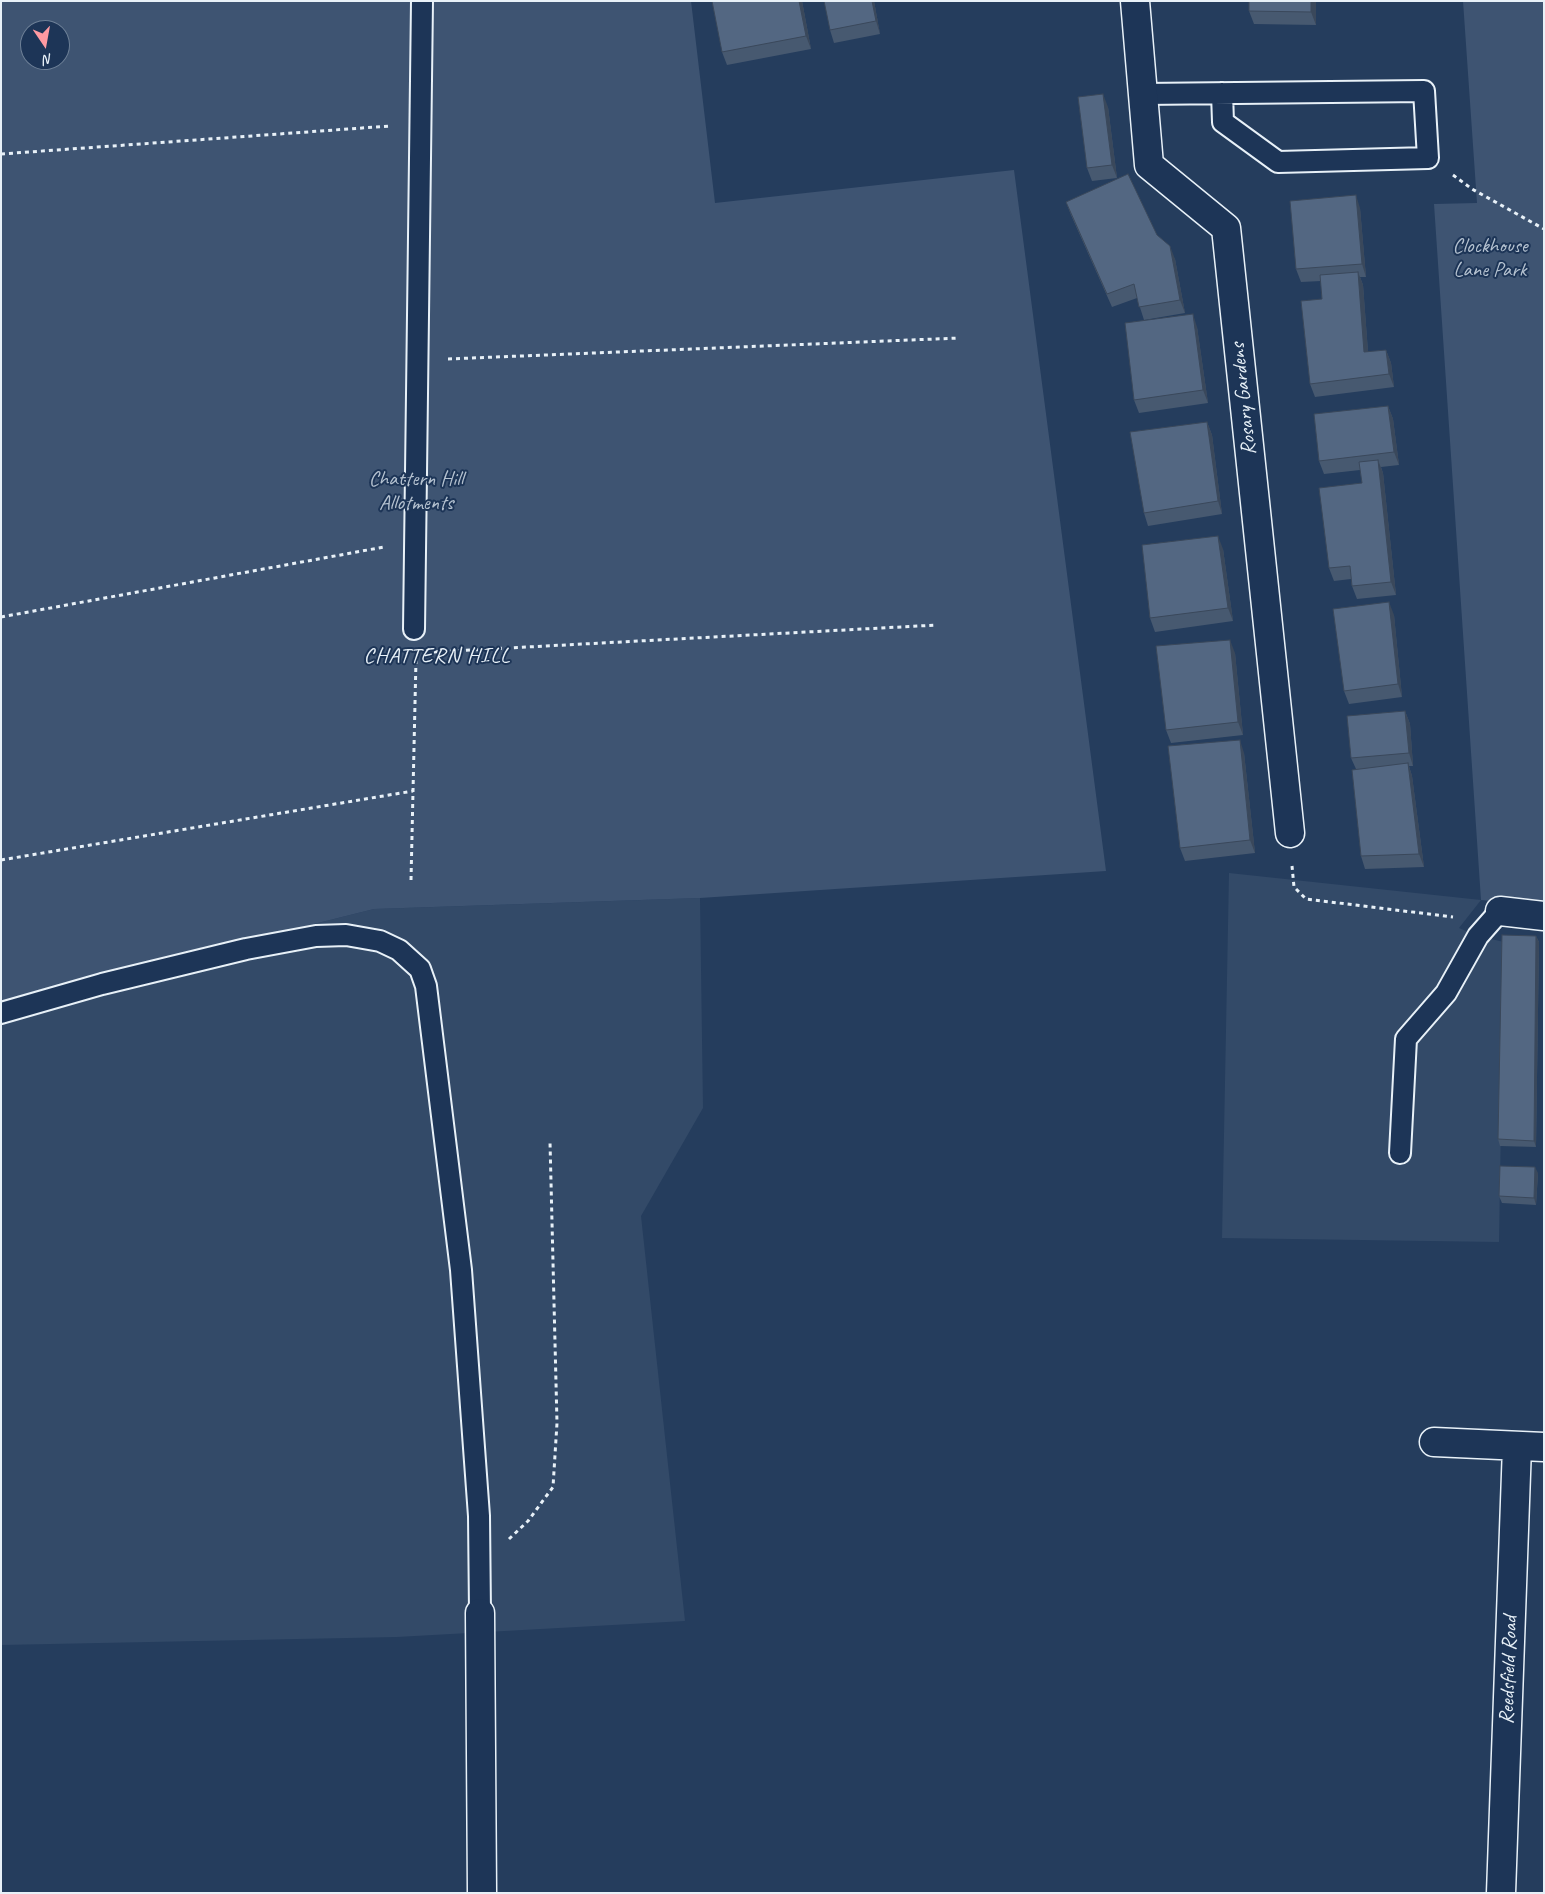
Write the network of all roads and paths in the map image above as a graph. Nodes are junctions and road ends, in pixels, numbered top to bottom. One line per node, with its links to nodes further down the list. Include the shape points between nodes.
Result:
1 (422, 1): 5 (lane)
2 (1135, 1): 3 (street, Rosary Gardens)
3 (1143, 94): 4 (lane); 17 (street, Rosary Gardens, via 1149,165 1226,228)
4 (1222, 94): 7 (lane, via 1223,122 1278,162); 7 (lane, via 1424,91)
5 (421, 124): 6 (path); 10 (lane)
6 (1, 154)
7 (1428, 158): 8 (path, via 1472,189)
8 (1544, 229)
9 (959, 338): 10 (path)
10 (418, 361): 11 (lane)
11 (415, 541): 12 (path); 14 (lane)
12 (1, 617)
13 (937, 625): 15 (path)
14 (414, 630): 15 (path)
15 (416, 653): 16 (path)
16 (413, 791): 18 (path); 19 (path)
17 (1290, 833): 20 (path, via 1294,887 1306,899 1464,918)
18 (1, 860)
19 (411, 880)
20 (1500, 911): 21 (street); 24 (lane, via 1478,936 1446,993 1406,1039)
21 (1544, 916)
22 (1, 1013): 29 (lane, via 246,948 316,936 346,934 380,941 399,950 420,969 426,986 461,1276 479,1516)
23 (550, 1142): 28 (path, via 557,1423 553,1487 528,1521)
24 (1400, 1153)
25 (1434, 1442): 26 (street)
26 (1516, 1446): 27 (street); 31 (street, Reedsfield Road)
27 (1544, 1446)
28 (506, 1542)
29 (480, 1613): 30 (street)
30 (482, 1893)
31 (1502, 1893)

